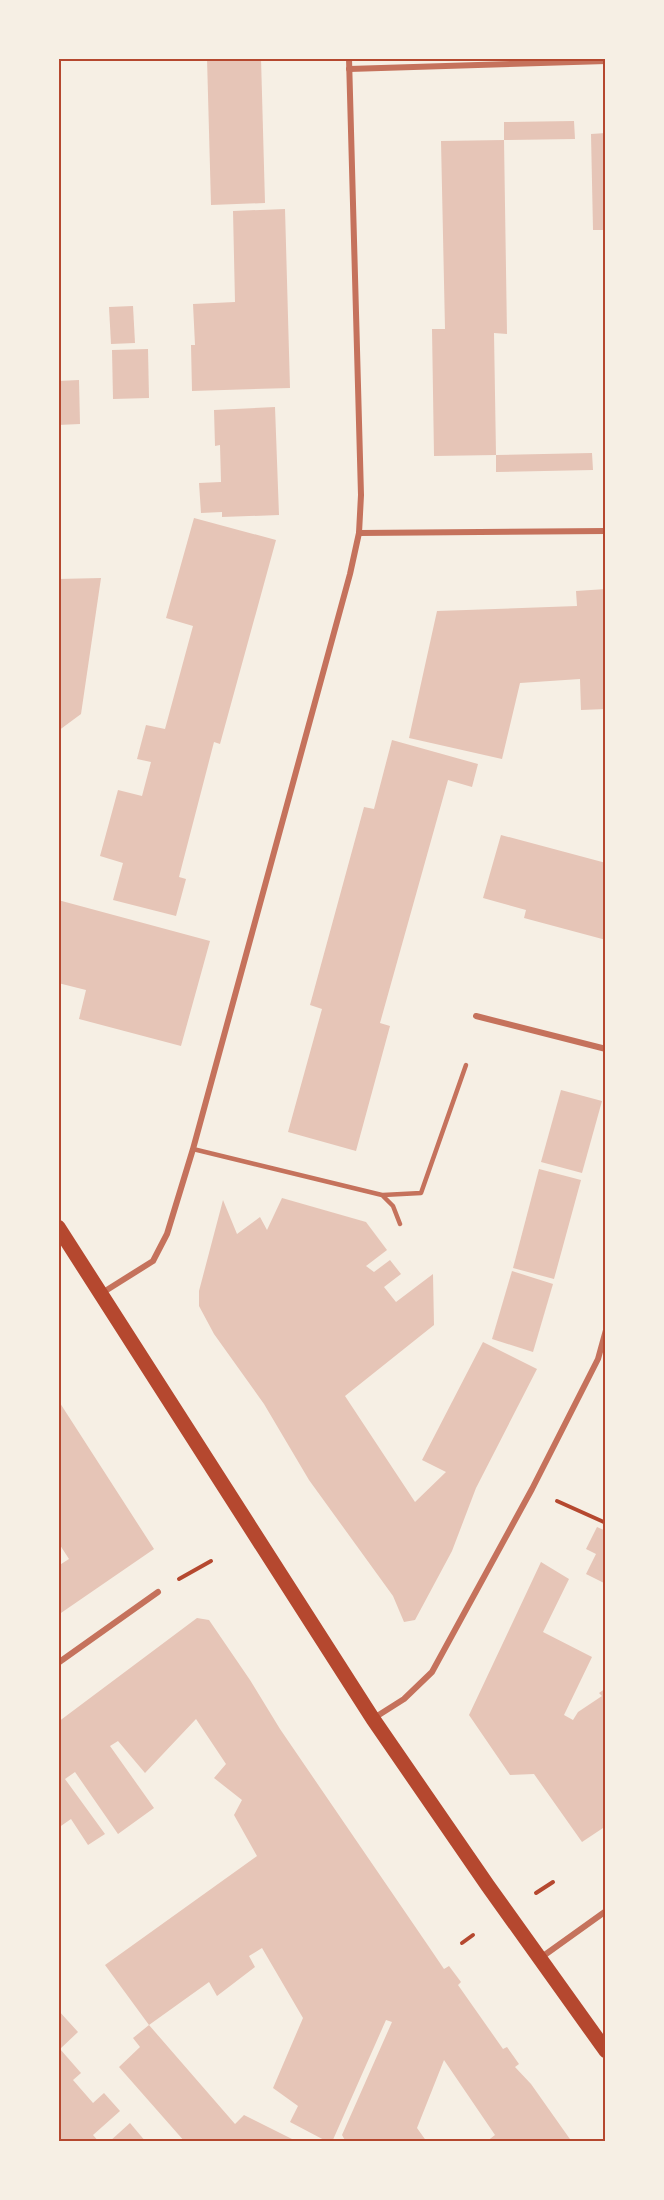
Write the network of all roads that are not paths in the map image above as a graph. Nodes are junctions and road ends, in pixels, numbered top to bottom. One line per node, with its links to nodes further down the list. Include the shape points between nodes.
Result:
1 (349, 58): 3 (street)
2 (606, 62): 3 (street)
3 (350, 69): 5 (street)
4 (606, 531): 5 (street)
5 (359, 533): 9 (street)
6 (477, 1016): 7 (street)
7 (606, 1049)
8 (466, 1065): 10 (lane, via 421,1193)
9 (193, 1149): 10 (lane); 13 (street, via 167,1234 153,1261)
10 (382, 1195): 11 (lane, via 393,1206)
11 (400, 1224)
12 (58, 1227): 13 (main road)
13 (101, 1294): 17 (main road)
14 (606, 1330): 17 (street, via 598,1359 532,1489 432,1672 404,1699)
15 (158, 1592): 16 (street)
16 (58, 1663)
17 (374, 1719): 19 (main road)
18 (606, 1911): 19 (street)
19 (538, 1959): 20 (main road)
20 (606, 2051)

